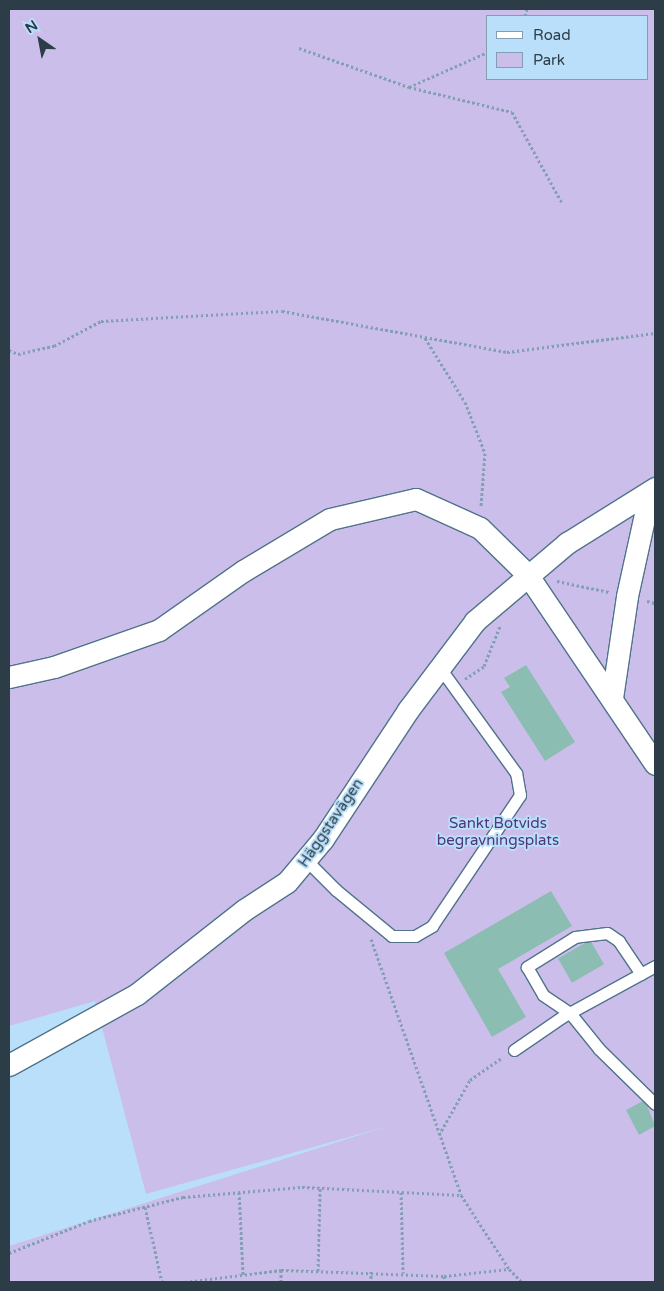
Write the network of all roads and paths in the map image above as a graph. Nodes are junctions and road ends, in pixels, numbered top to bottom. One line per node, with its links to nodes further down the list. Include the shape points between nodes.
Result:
1 (299, 48): 3 (path)
2 (487, 52): 3 (path)
3 (409, 87): 4 (path, via 512,112)
4 (562, 203)
5 (655, 333): 6 (path, via 507,352)
6 (425, 337): 7 (path, via 282,311 101,321 54,346 18,354); 9 (path, via 465,402 485,453)
7 (9, 350)
8 (653, 490): 10 (street, Häggstavägen, via 567,543); 11 (street, Häggstavägen)
9 (480, 528): 10 (street); 15 (street, via 416,499 330,519 243,571 159,630 54,668)
10 (527, 574): 11 (path); 12 (street, Häggstavägen); 17 (street)
11 (627, 596): 13 (path); 17 (street, Häggstavägen)
12 (498, 599): 14 (street, Häggstavägen, via 475,621); 16 (path, via 500,633 484,666)
13 (655, 603)
14 (440, 668): 16 (lane); 19 (street, Häggstavägen, via 375,757)
15 (9, 677)
16 (455, 686): 20 (lane, via 516,773 520,795 432,926 415,936 392,936)
17 (612, 698): 18 (street)
18 (655, 764)
19 (307, 861): 20 (lane); 25 (street, Häggstavägen, via 280,888 244,910 137,994)
20 (364, 913): 27 (path, via 374,952)
21 (655, 966): 22 (lane)
22 (641, 974): 23 (lane); 23 (lane, via 619,941 607,933 575,937 527,967 542,996)
23 (570, 1013): 24 (lane); 26 (lane, via 599,1049)
24 (514, 1050): 27 (path, via 470,1080)
25 (9, 1065)
26 (655, 1104)
27 (438, 1135): 31 (path)
28 (320, 1188): 29 (path); 30 (path); 36 (path)
29 (239, 1192): 32 (path, via 183,1197); 39 (path)
30 (401, 1192): 31 (path); 38 (path)
31 (461, 1195): 34 (path)
32 (145, 1207): 33 (path, via 89,1221); 41 (path)
33 (9, 1252)
34 (509, 1269): 40 (path); 46 (path)
35 (281, 1270): 36 (path); 39 (path); 43 (path)
36 (318, 1270): 37 (path)
37 (371, 1271): 38 (path); 44 (path)
38 (402, 1273): 40 (path)
39 (243, 1275): 42 (path)
40 (444, 1276): 45 (path)
41 (162, 1282)
42 (185, 1282)
43 (281, 1282)
44 (371, 1282)
45 (444, 1282)
46 (522, 1282)

